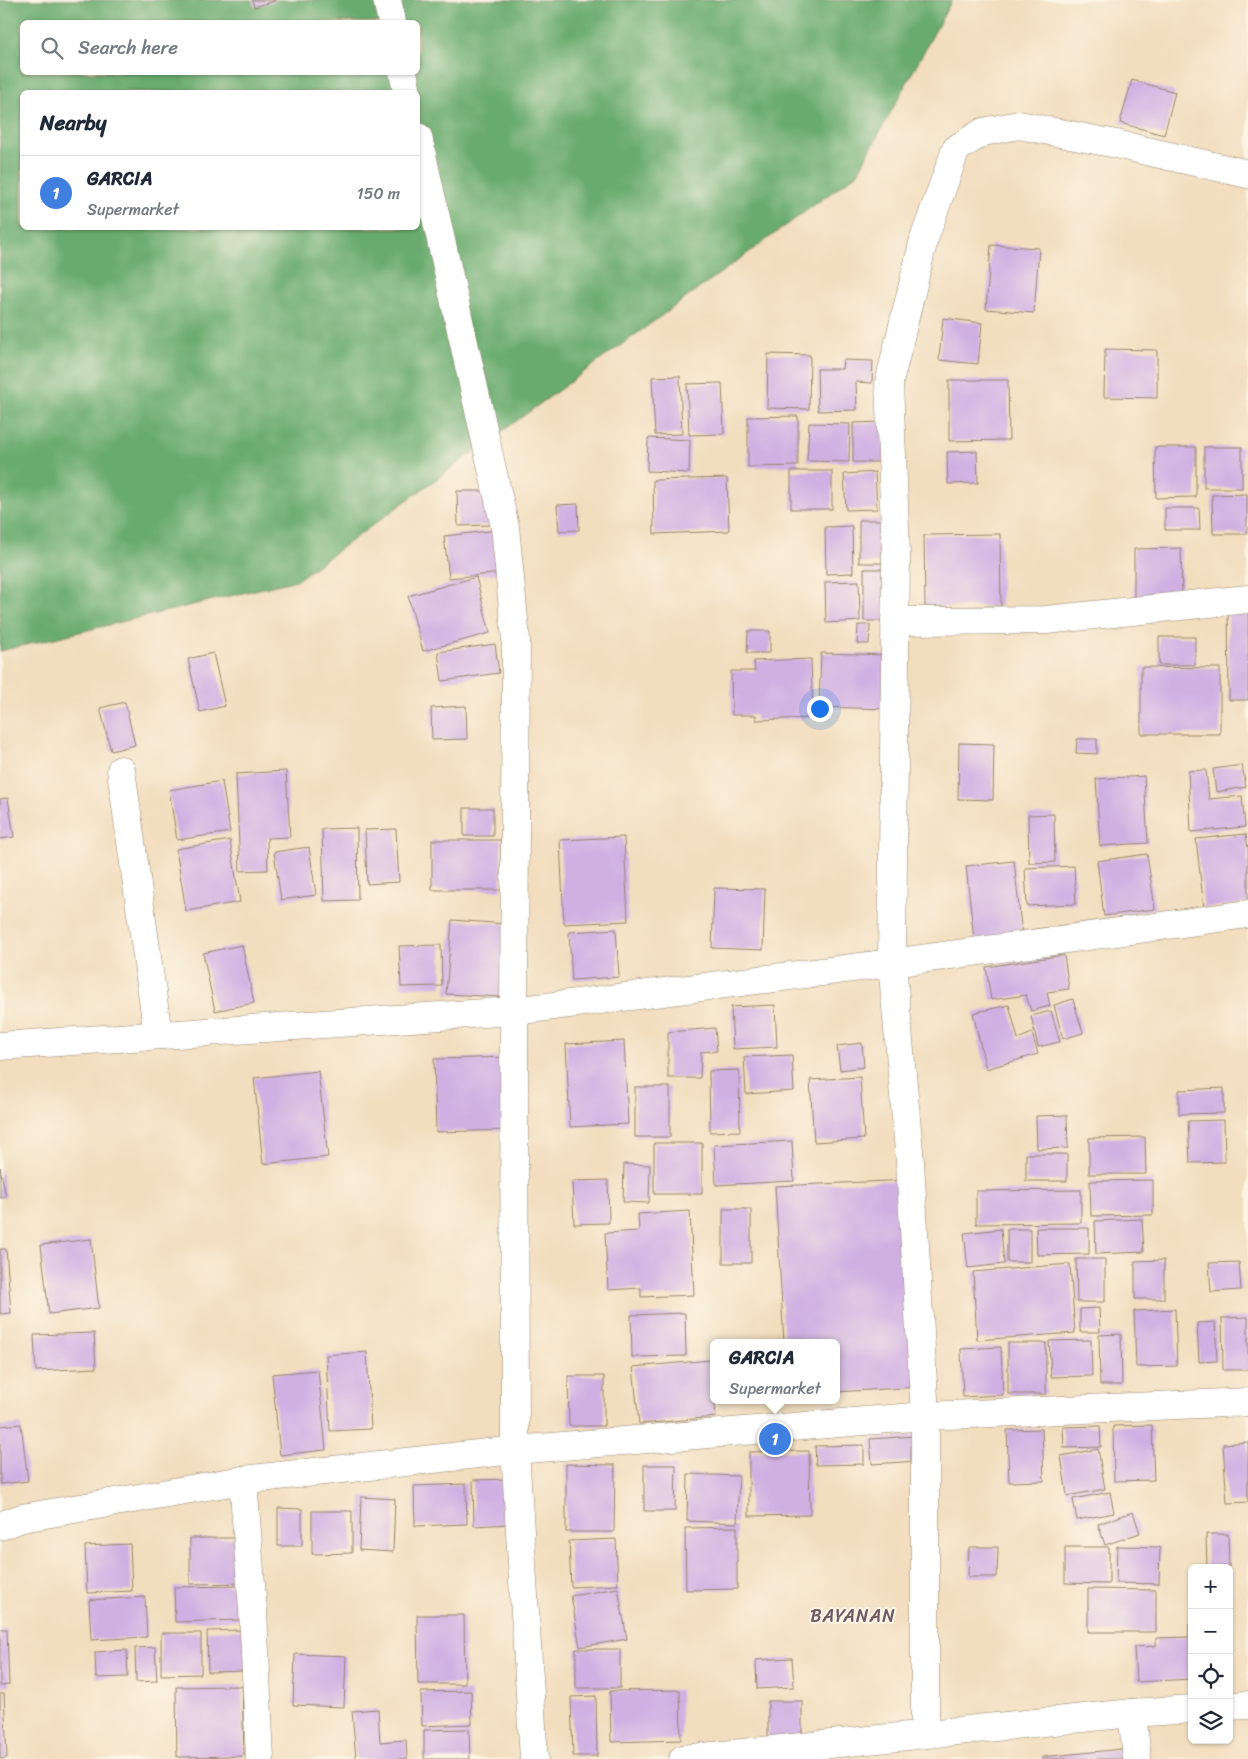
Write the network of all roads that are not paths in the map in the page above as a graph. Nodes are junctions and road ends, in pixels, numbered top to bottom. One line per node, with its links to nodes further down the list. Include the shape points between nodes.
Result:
1 (386, 0): 2 (street)
2 (391, 20)
3 (404, 75): 4 (street)
4 (407, 90)
5 (420, 146): 12 (street, via 506,527 516,640)
6 (1248, 174): 8 (street, via 1019,125 982,132 956,149 924,239 889,383 896,553)
7 (1248, 599): 8 (street, via 1046,620)
8 (895, 621): 11 (street)
9 (121, 770): 13 (street)
10 (1248, 914): 11 (street)
11 (892, 963): 12 (street); 16 (street, via 910,1162)
12 (514, 1011): 13 (street); 17 (street)
13 (158, 1036): 14 (street)
14 (0, 1046)
15 (1248, 1402): 16 (street)
16 (924, 1416): 17 (street); 24 (street)
17 (515, 1450): 18 (street); 26 (street)
18 (243, 1480): 19 (street, via 22,1518); 25 (street)
19 (0, 1526)
20 (1248, 1705): 21 (street)
21 (1233, 1706)
22 (1188, 1709): 23 (street)
23 (1132, 1713): 24 (street); 28 (street)
24 (924, 1734): 27 (street)
25 (260, 1759)
26 (534, 1759)
27 (683, 1759)
28 (1137, 1759)

